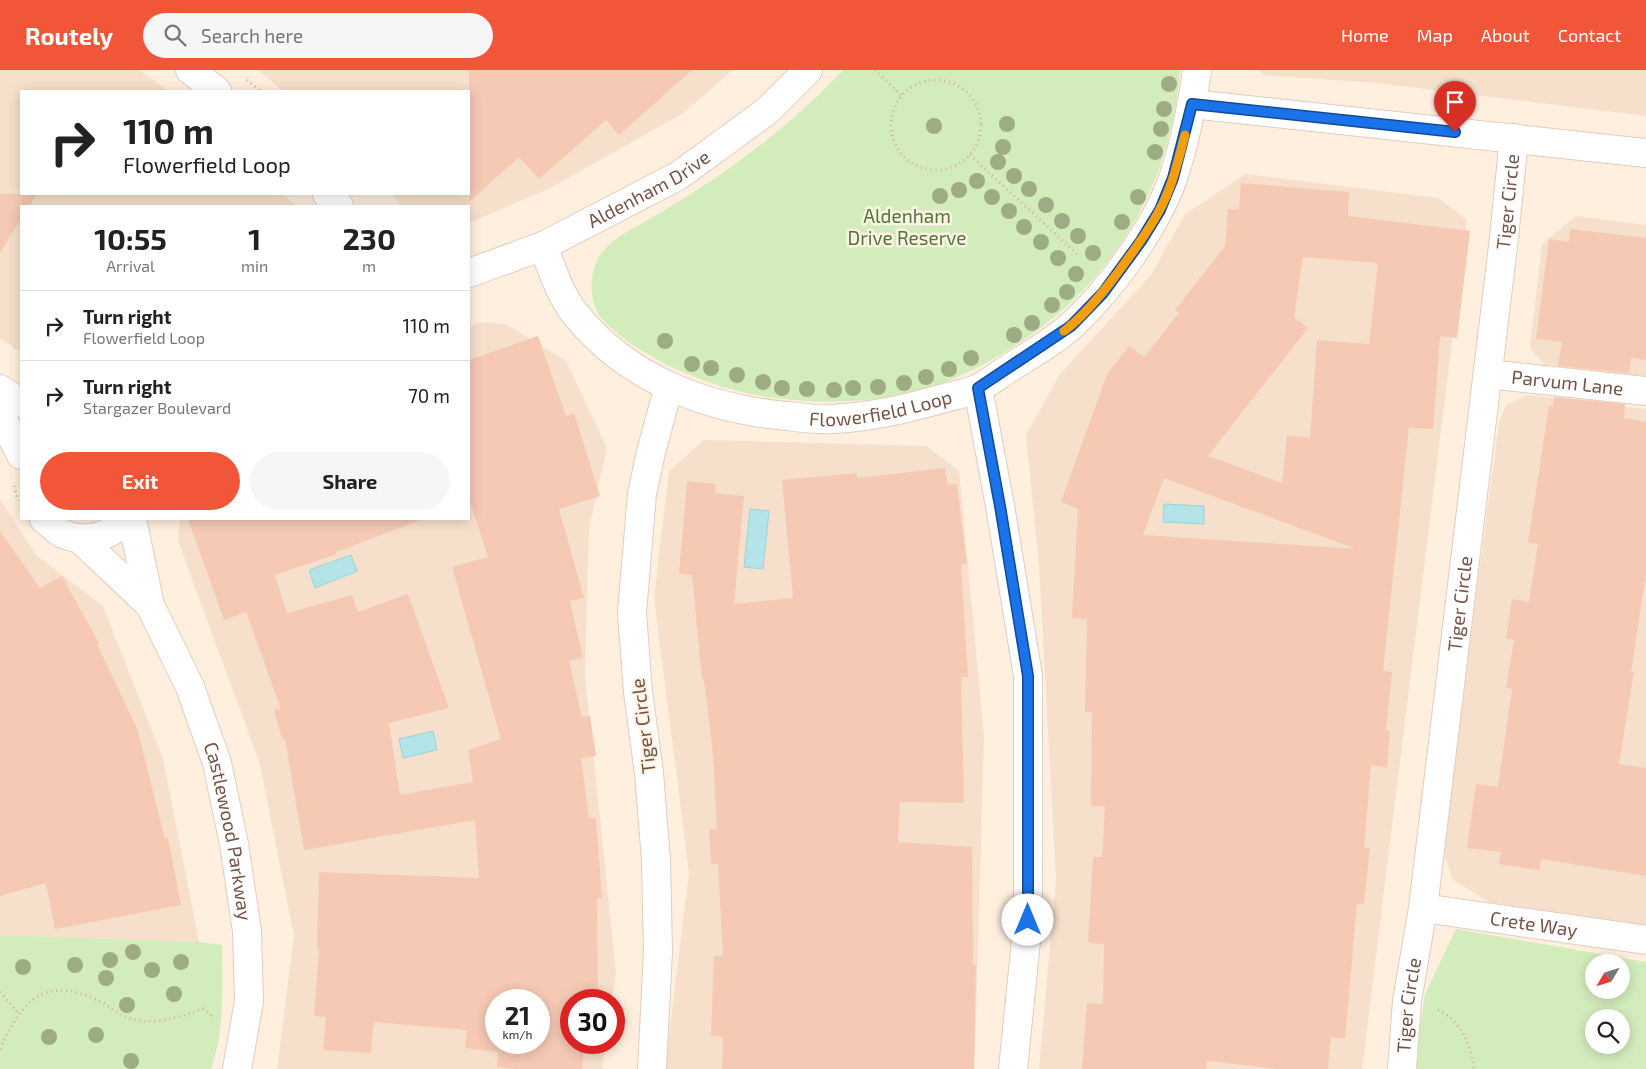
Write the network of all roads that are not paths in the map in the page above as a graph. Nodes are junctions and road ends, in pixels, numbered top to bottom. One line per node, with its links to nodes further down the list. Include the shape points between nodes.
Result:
1 (190, 70): 4 (street)
2 (808, 70): 10 (street, Aldenham Drive, via 767,111 678,176)
3 (1197, 70): 5 (street, Flowerfield Loop)
4 (216, 90)
5 (1192, 104): 6 (street); 14 (street, Flowerfield Loop, via 1173,178 1160,210 1103,293 1071,326)
6 (1514, 138): 7 (street); 12 (street, Tiger Circle)
7 (1646, 153)
8 (327, 195): 9 (street)
9 (338, 205)
10 (543, 246): 11 (street, Aldenham Drive); 13 (street, Flowerfield Loop, via 560,291 592,333 631,364)
11 (470, 273)
12 (1488, 374): 16 (street, Parvum Lane); 25 (street, Tiger Circle)
13 (670, 386): 14 (street, Flowerfield Loop, via 720,406 759,414 831,419 894,412); 28 (street, Tiger Circle, via 642,494 632,613 656,860 658,952)
14 (978, 388): 29 (street, via 1028,676 1028,920)
15 (0, 389): 17 (street)
16 (1646, 391)
17 (20, 401)
18 (0, 414): 19 (street)
19 (20, 453)
20 (45, 520): 23 (street, Castlewood Parkway, via 62,534)
21 (123, 520): 23 (street, via 111,532)
22 (132, 520): 24 (street, Castlewood Parkway)
23 (80, 539): 24 (street, Castlewood Parkway)
24 (150, 605): 27 (street, Castlewood Parkway, via 190,687 217,764 234,844 247,931 249,1001)
25 (1423, 908): 26 (street, Crete Way); 30 (street, Tiger Circle, via 1407,1001)
26 (1646, 940)
27 (237, 1069)
28 (652, 1069)
29 (1013, 1069)
30 (1402, 1069)

